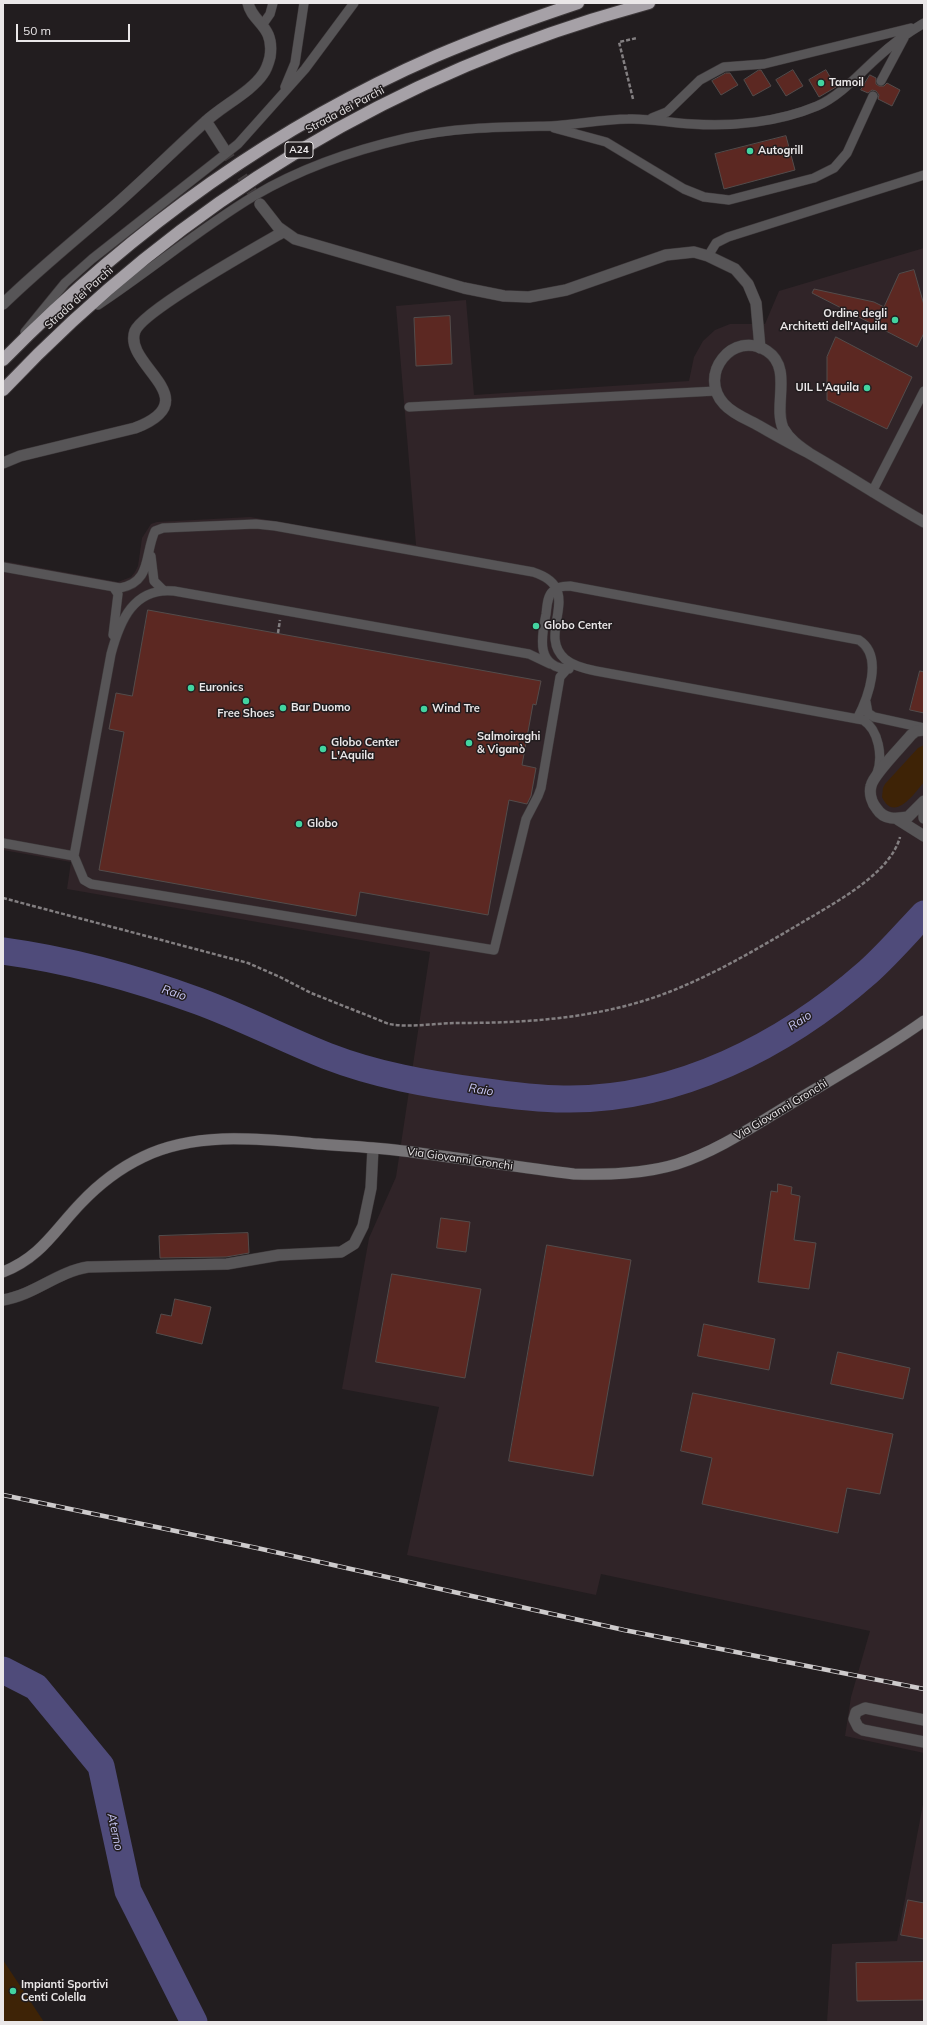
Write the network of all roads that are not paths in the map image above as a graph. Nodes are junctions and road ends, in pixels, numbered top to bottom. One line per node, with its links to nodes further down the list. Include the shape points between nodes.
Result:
1 (248, 3): 8 (street)
2 (273, 3): 8 (lane, via 270,14)
3 (304, 3): 12 (lane, via 295,64)
4 (354, 3): 12 (lane, via 312,60)
5 (578, 3): 24 (highway, Strada dei Parchi / A24, via 435,57 386,80 290,132 236,166 160,220 74,292)
6 (649, 3): 22 (highway, Strada dei Parchi / A24, via 560,30 476,61 408,92 327,134 210,208)
7 (923, 23): 9 (lane); 13 (lane, via 908,29 776,61 724,67 700,80 667,112)
8 (263, 24): 14 (street, via 270,42 270,57 263,74)
9 (908, 33): 10 (lane); 13 (lane, via 836,94 805,110 781,117 732,124 691,124)
10 (881, 80)
11 (873, 96): 15 (lane, via 851,146 834,168 814,178 728,200 704,197 684,189 606,142)
12 (279, 98): 24 (lane, via 238,144 116,239 65,283)
13 (639, 119): 15 (lane)
14 (206, 121): 16 (street); 21 (street, via 148,176)
15 (537, 126): 22 (lane, via 434,132 376,146 313,167 231,210 140,278)
16 (224, 149)
17 (924, 175): 20 (lane, via 728,237 716,243)
18 (260, 204): 19 (street)
19 (283, 232): 20 (street, via 308,243 464,288 504,296 529,297 566,290 666,255 694,252); 30 (street, via 167,303 138,325 134,333 136,351 162,386 164,394 163,409 159,416 135,428 20,456)
20 (708, 256): 23 (street, via 735,269 748,284 756,303)
21 (3, 304)
22 (66, 326): 25 (highway, Strada dei Parchi / A24)
23 (760, 348): 26 (street, via 746,346 727,352 716,369); 29 (street, via 773,356 779,370 780,414 783,426 790,437)
24 (3, 359)
25 (3, 390)
26 (716, 391): 28 (lane); 29 (street, via 730,410)
27 (924, 391): 31 (lane)
28 (409, 407)
29 (809, 453): 31 (street)
30 (3, 463)
31 (872, 492): 32 (street)
32 (924, 522)
33 (151, 546): 35 (lane, via 155,531 163,528 256,524 533,572); 37 (lane, via 144,571 137,582 126,587); 39 (lane, via 154,581)
34 (3, 567): 37 (lane)
35 (549, 579): 36 (lane); 38 (lane)
36 (570, 586): 38 (lane); 44 (lane, via 859,640 869,648 873,659)
37 (114, 588): 40 (lane, via 118,594)
38 (556, 588): 41 (lane, via 549,595 542,631 543,650); 43 (lane, via 560,599 556,646 566,660 576,666)
39 (163, 590): 40 (lane, via 150,593 132,607 116,636); 41 (lane, via 529,654)
40 (111, 654): 55 (lane)
41 (550, 664): 42 (lane)
42 (566, 669): 43 (lane); 55 (lane, via 560,677 540,793 524,824 494,950 91,884 84,880)
43 (596, 671): 46 (lane)
44 (866, 702): 45 (lane, via 868,713); 46 (lane)
45 (877, 718): 46 (lane); 47 (lane)
46 (857, 719): 48 (lane, via 869,725 879,745 880,762)
47 (924, 729): 48 (street, via 911,735)
48 (873, 781): 52 (street, via 870,792 875,807 883,816)
49 (924, 801): 52 (street, via 913,814)
50 (924, 810): 51 (street)
51 (924, 818)
52 (900, 821): 53 (street)
53 (924, 836)
54 (3, 843): 55 (lane)
55 (74, 856)
56 (924, 1021): 57 (main road, Via Giovanni Gronchi, via 873,1055 726,1142 694,1158 657,1169 618,1174 574,1174)
57 (373, 1148): 58 (main road, Via Giovanni Gronchi, via 230,1139 199,1140 170,1146 142,1158 104,1181 79,1204 39,1251 25,1262); 59 (street, via 371,1188 363,1226 354,1244 341,1252 275,1256 227,1264 88,1268 69,1272 24,1295)
58 (3, 1272)
59 (3, 1300)
60 (924, 1720): 61 (street, via 865,1708 856,1712 854,1719 863,1730)
61 (924, 1742)

